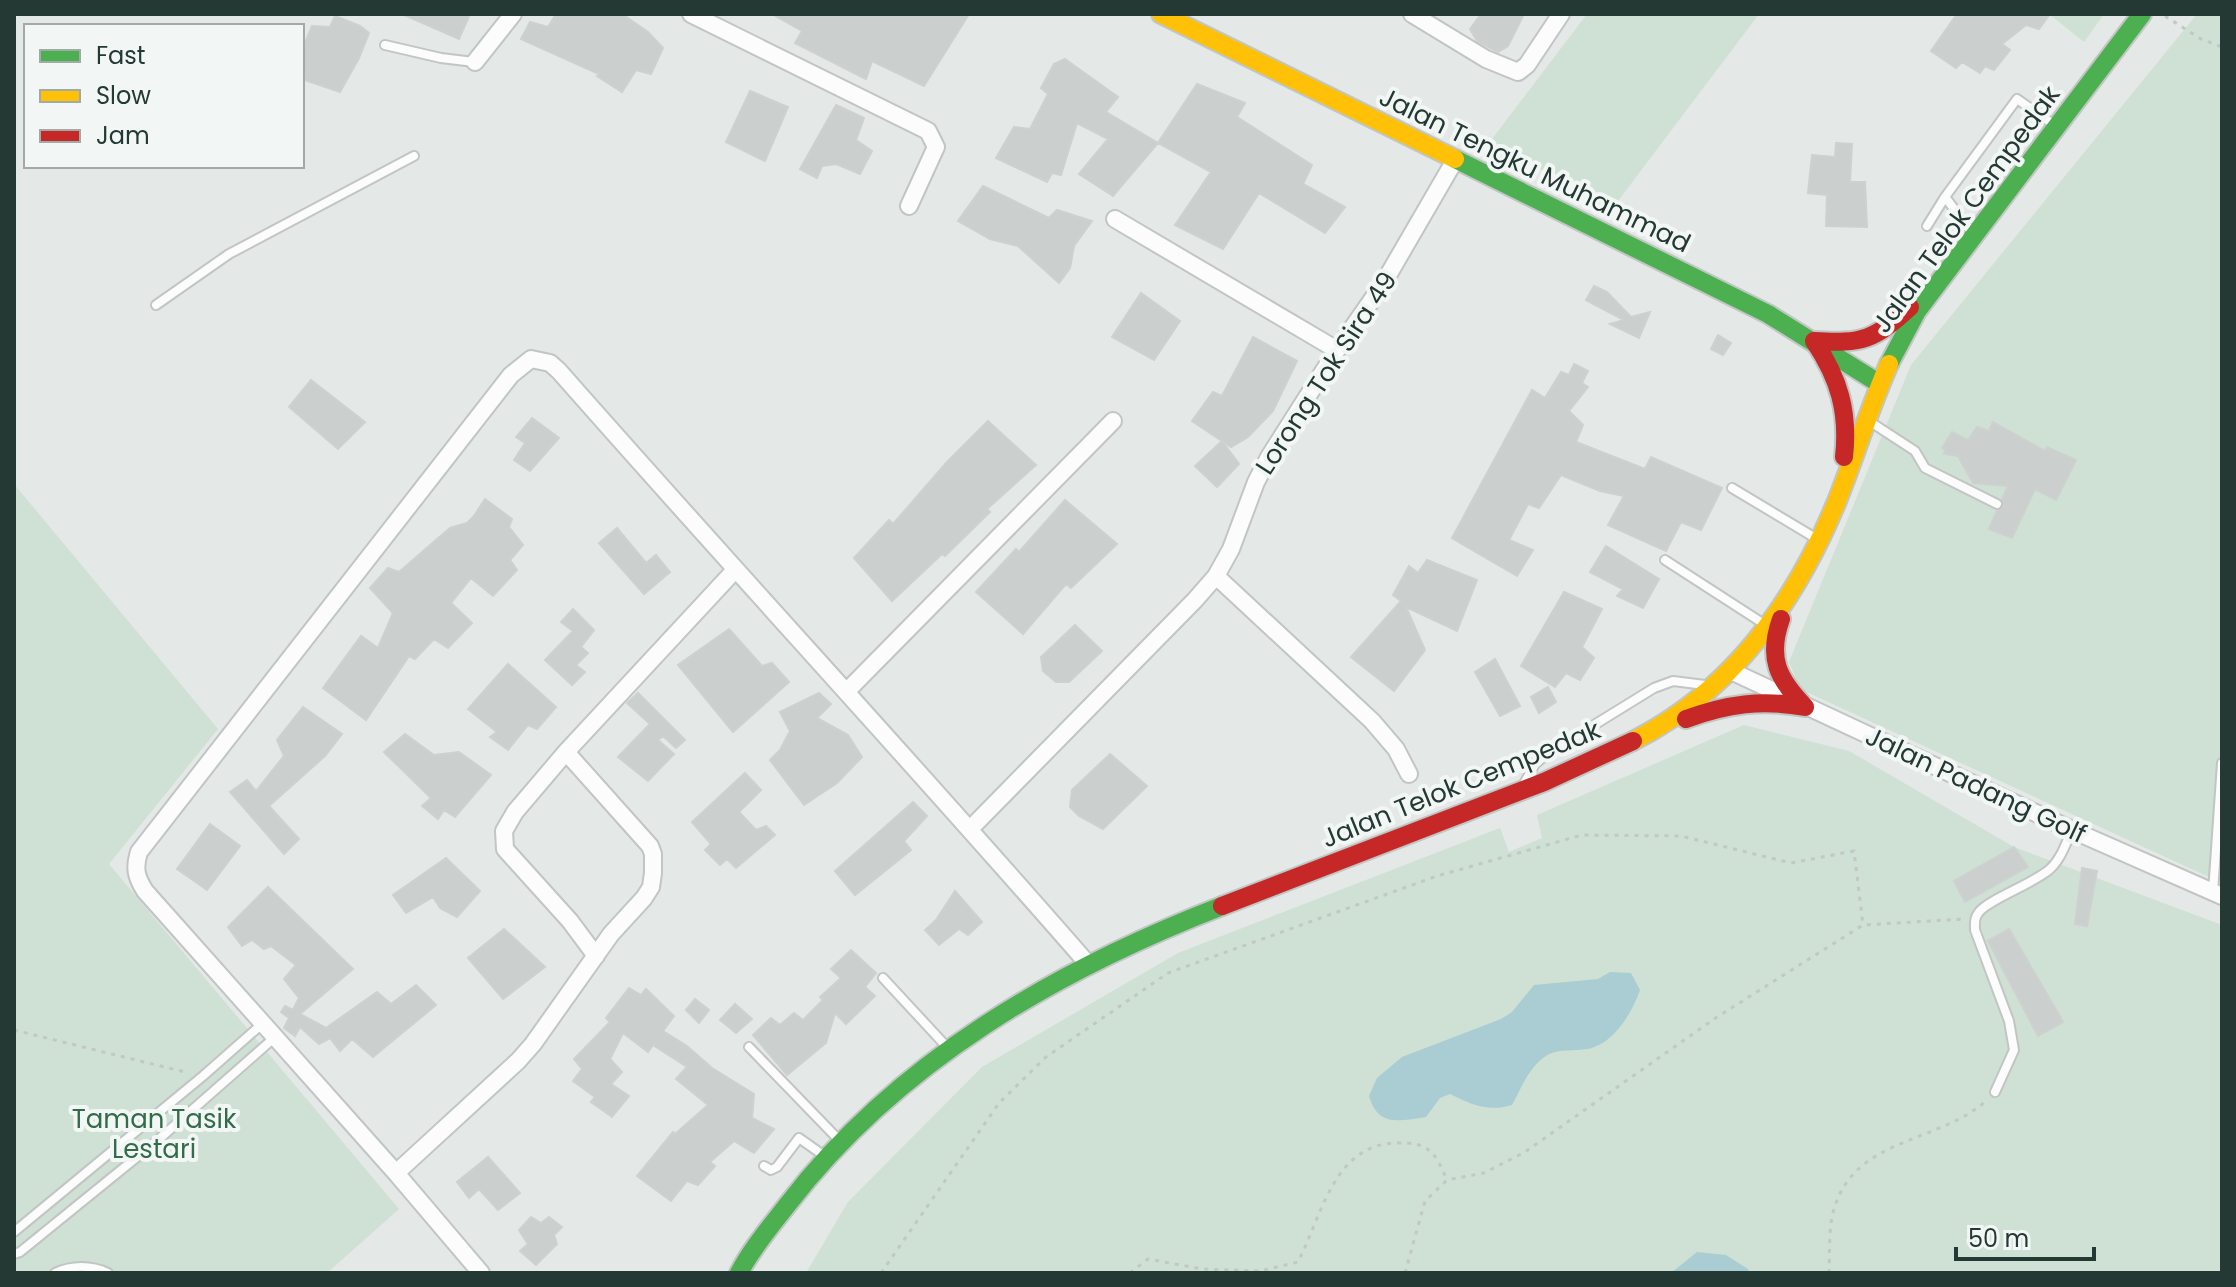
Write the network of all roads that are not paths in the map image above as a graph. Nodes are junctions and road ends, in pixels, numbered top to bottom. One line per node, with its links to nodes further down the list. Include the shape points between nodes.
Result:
1 (513, 14): 8 (street)
2 (691, 14): 13 (street, via 928,131 936,147)
3 (1412, 14): 4 (street, via 1518,72)
4 (1561, 14)
5 (2142, 14): 9 (main road, Jalan Telok Cempedak)
6 (1165, 15): 11 (main road, Jalan Tengku Muhammad)
7 (385, 45): 8 (lane)
8 (475, 62)
9 (2057, 126): 12 (lane, via 2017,99); 16 (main road, Jalan Telok Cempedak)
10 (414, 156): 18 (lane, via 229,254)
11 (1455, 160): 19 (main road, Jalan Tengku Muhammad); 20 (street, Lorong Tok Sira 49, via 1383,284)
12 (1945, 197): 15 (lane); 16 (lane)
13 (909, 206)
14 (1115, 219): 20 (street)
15 (1927, 226)
16 (1974, 235): 17 (main road, Jalan Telok Cempedak)
17 (1947, 271): 19 (main road, via 1876,336 1861,343); 21 (main road, Jalan Telok Cempedak, via 1903,333)
18 (156, 305)
19 (1814, 341): 21 (main road, Jalan Tengku Muhammad); 26 (main road, via 1837,377 1847,415)
20 (1337, 350): 30 (street, Lorong Tok Sira 49, via 1269,457)
21 (1880, 384): 22 (main road, Jalan Telok Cempedak)
22 (1867, 420): 25 (lane, via 1915,451 1925,468); 26 (main road, Jalan Telok Cempedak)
23 (1113, 421): 35 (street)
24 (1732, 488): 27 (lane)
25 (1997, 504)
26 (1834, 507): 27 (main road, Jalan Telok Cempedak)
27 (1818, 539): 31 (main road, Jalan Telok Cempedak)
28 (1665, 560): 32 (lane)
29 (735, 570): 35 (street); 38 (street); 48 (street, via 559,371 541,359 521,365 139,852 135,866 145,891)
30 (1216, 576): 40 (street, via 1372,721); 42 (street, Lorong Tok Sira 49)
31 (1795, 587): 32 (main road, Jalan Telok Cempedak); 36 (main road, via 1776,628 1773,661)
32 (1768, 626): 33 (main road, Jalan Telok Cempedak)
33 (1731, 671): 34 (main road, Jalan Telok Cempedak); 36 (street, Jalan Padang Golf)
34 (1715, 686): 37 (main road, Jalan Telok Cempedak); 41 (lane, via 1673,681 1654,688 1547,754)
35 (847, 691): 42 (street)
36 (1805, 707): 37 (main road, via 1751,700); 43 (street, Jalan Padang Golf)
37 (1649, 733): 41 (main road, Jalan Telok Cempedak)
38 (566, 752): 45 (street, via 653,854 651,887); 45 (street, via 508,821 503,840 513,859)
39 (2222, 763): 44 (lane)
40 (1409, 774)
41 (1518, 793): 46 (main road, Jalan Telok Cempedak, via 1191,918)
42 (970, 829): 46 (street)
43 (2072, 830): 44 (street, Jalan Padang Golf); 52 (lane, via 2051,868 1980,909 1975,918 2014,1050)
44 (2217, 894)
45 (596, 956): 56 (street, via 518,1061)
46 (1088, 964): 51 (main road, Jalan Telok Cempedak)
47 (883, 978): 51 (lane)
48 (262, 1024): 49 (street); 57 (lane)
49 (274, 1038): 56 (street); 58 (lane, via 102,1188)
50 (749, 1047): 53 (lane)
51 (949, 1049): 53 (main road, Jalan Telok Cempedak)
52 (1995, 1092)
53 (843, 1143): 54 (main road, Jalan Telok Cempedak)
54 (826, 1158): 55 (lane, via 799,1138 777,1167); 62 (main road, Jalan Telok Cempedak)
55 (764, 1166)
56 (396, 1173): 61 (street)
57 (14, 1232)
58 (14, 1254)
59 (55, 1273): 60 (lane, via 83,1266)
60 (108, 1273)
61 (481, 1273)
62 (739, 1273)

